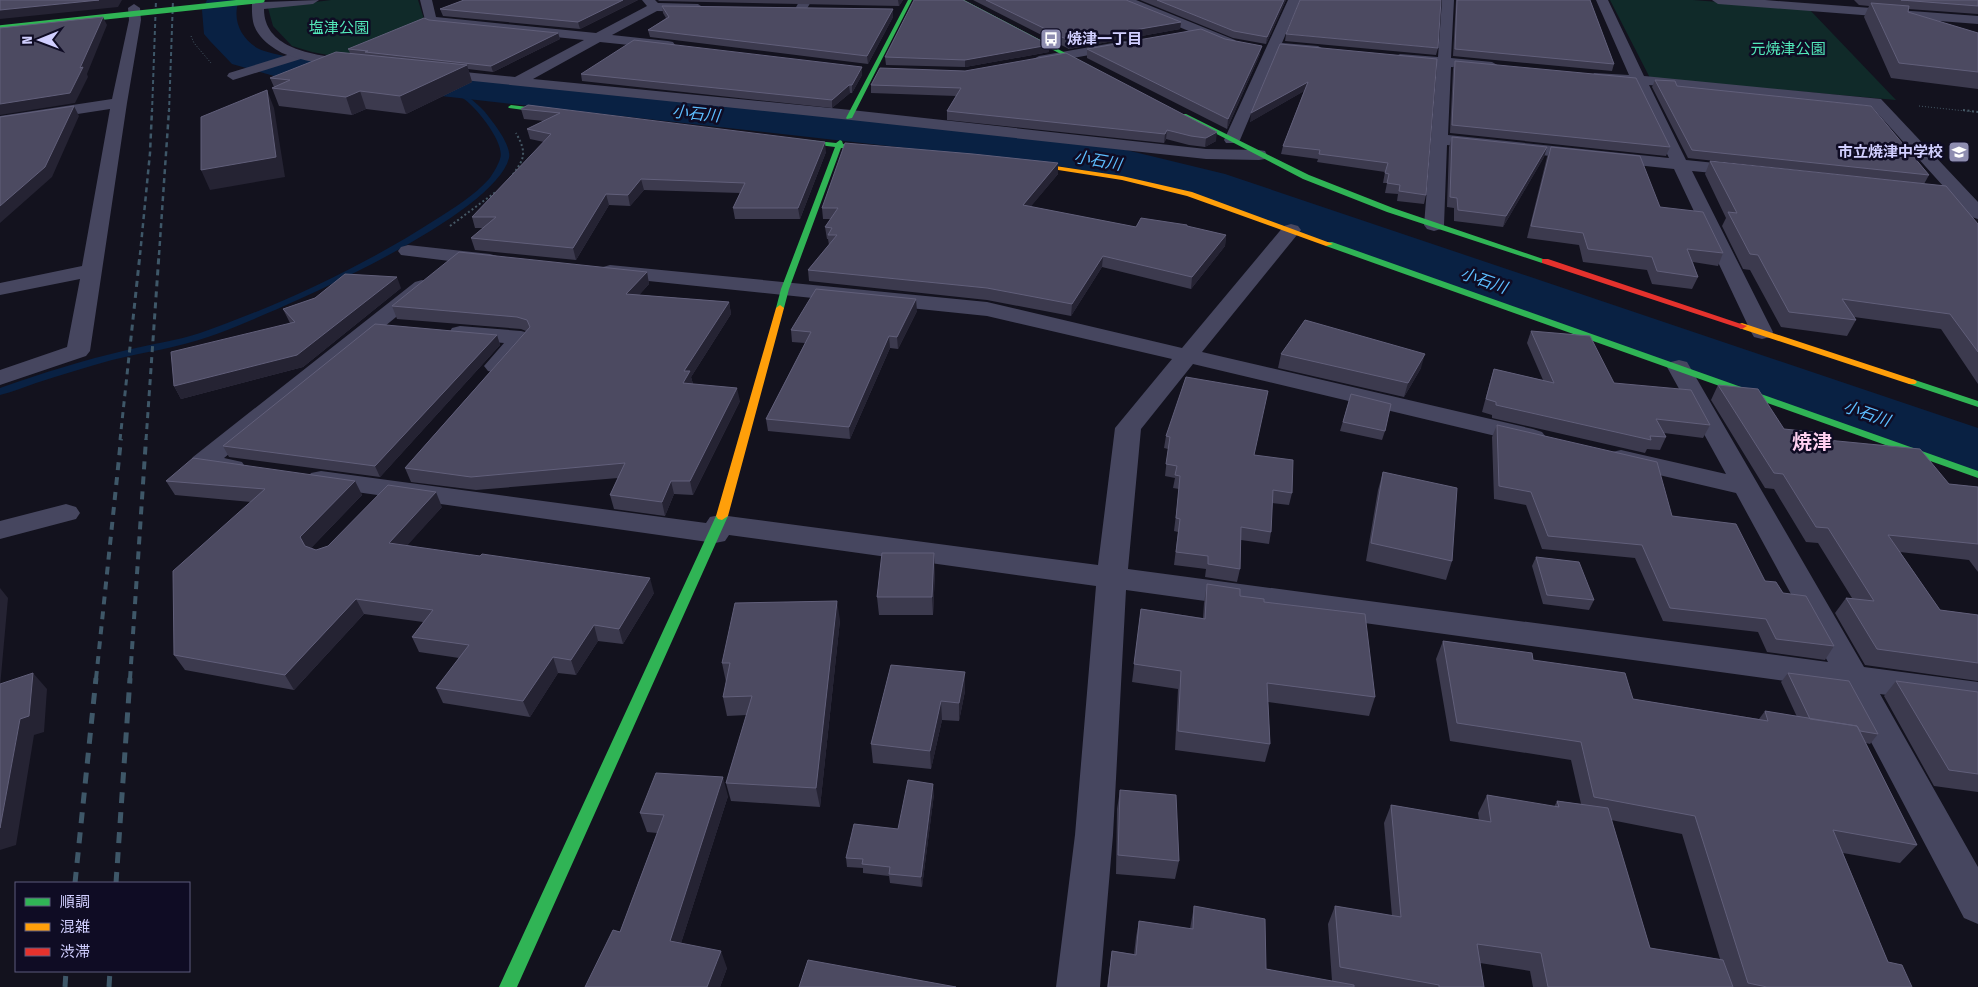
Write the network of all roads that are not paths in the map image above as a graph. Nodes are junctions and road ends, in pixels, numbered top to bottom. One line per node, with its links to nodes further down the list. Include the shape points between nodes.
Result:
1 (313, 0): 10 (street)
2 (426, 0): 22 (street, via 431,20)
3 (910, 0): 34 (street, via 899,12)
4 (960, 0): 27 (street)
5 (1125, 0): 19 (street)
6 (1294, 0): 25 (street)
7 (1448, 0): 31 (street)
8 (1602, 0): 40 (street)
9 (1718, 0): 16 (street)
10 (259, 2): 18 (street, bridge); 28 (street, via 256,14 261,30)
11 (652, 4): 13 (street); 22 (street)
12 (799, 6): 15 (street)
13 (714, 8)
14 (134, 9): 17 (street); 20 (street); 42 (street)
15 (820, 9)
16 (1978, 20)
17 (0, 22)
18 (0, 28)
19 (1200, 32): 21 (street); 25 (street, via 1228,43)
20 (0, 35)
21 (1181, 35)
22 (600, 37): 24 (street); 41 (street)
23 (1133, 44): 27 (street)
24 (678, 46)
25 (1273, 48): 26 (street); 50 (street)
26 (1331, 51)
27 (1067, 55): 30 (street); 39 (street)
28 (296, 56): 32 (street); 37 (lane)
29 (1388, 56): 31 (street)
30 (1030, 62)
31 (1445, 62): 33 (street); 49 (street)
32 (374, 66)
33 (1504, 67)
34 (868, 69): 36 (street); 46 (street)
35 (421, 71): 41 (street)
36 (892, 71)
37 (236, 75)
38 (1581, 75): 40 (street)
39 (1109, 77)
40 (1639, 80): 55 (street); 58 (street, via 1876,102)
41 (516, 82): 46 (street)
42 (119, 103): 47 (street); 66 (street)
43 (511, 107): 45 (street)
44 (1177, 112): 50 (street)
45 (570, 114)
46 (850, 117): 51 (street); 53 (street, via 1206,154)
47 (0, 121)
48 (778, 139): 51 (street)
49 (1440, 139): 55 (street); 60 (street)
50 (1232, 140): 53 (street)
51 (839, 144): 52 (street); 68 (street)
52 (896, 151)
53 (1259, 155): 60 (street, via 1350,195)
54 (1012, 162): 61 (street, via 1155,185)
55 (1680, 163): 56 (street); 72 (street)
56 (1757, 172)
57 (1932, 192): 58 (street)
58 (1961, 195): 59 (street)
59 (1978, 213)
60 (1434, 225): 72 (street)
61 (1291, 230): 73 (street); 74 (street)
62 (408, 251): 63 (street)
63 (458, 256): 64 (street); 69 (street)
64 (507, 261)
65 (587, 269): 68 (street)
66 (91, 270): 67 (street); 75 (street, via 78,351)
67 (0, 289)
68 (785, 289): 73 (street, via 987,308); 88 (street)
69 (374, 325): 70 (street); 81 (street, via 202,463)
70 (403, 327)
71 (442, 331): 76 (street, via 520,338)
72 (1762, 332): 77 (street)
73 (1187, 356): 78 (street); 90 (street, via 1128,428)
74 (1679, 367): 82 (street); 84 (street)
75 (0, 378)
76 (482, 381)
77 (1978, 404)
78 (1554, 442)
79 (1602, 453): 84 (street)
80 (406, 467): 85 (street)
81 (260, 471)
82 (1978, 475)
83 (299, 477): 85 (street)
84 (1746, 487): 91 (street)
85 (387, 489): 86 (street); 88 (street)
86 (366, 510)
87 (66, 513): 89 (street)
88 (717, 529): 90 (street); 94 (street)
89 (0, 530)
90 (1112, 577): 91 (street); 95 (street, via 1094,834)
91 (1853, 677): 92 (street); 93 (street)
92 (1978, 695)
93 (1978, 906)
94 (508, 987)
95 (1078, 987)

